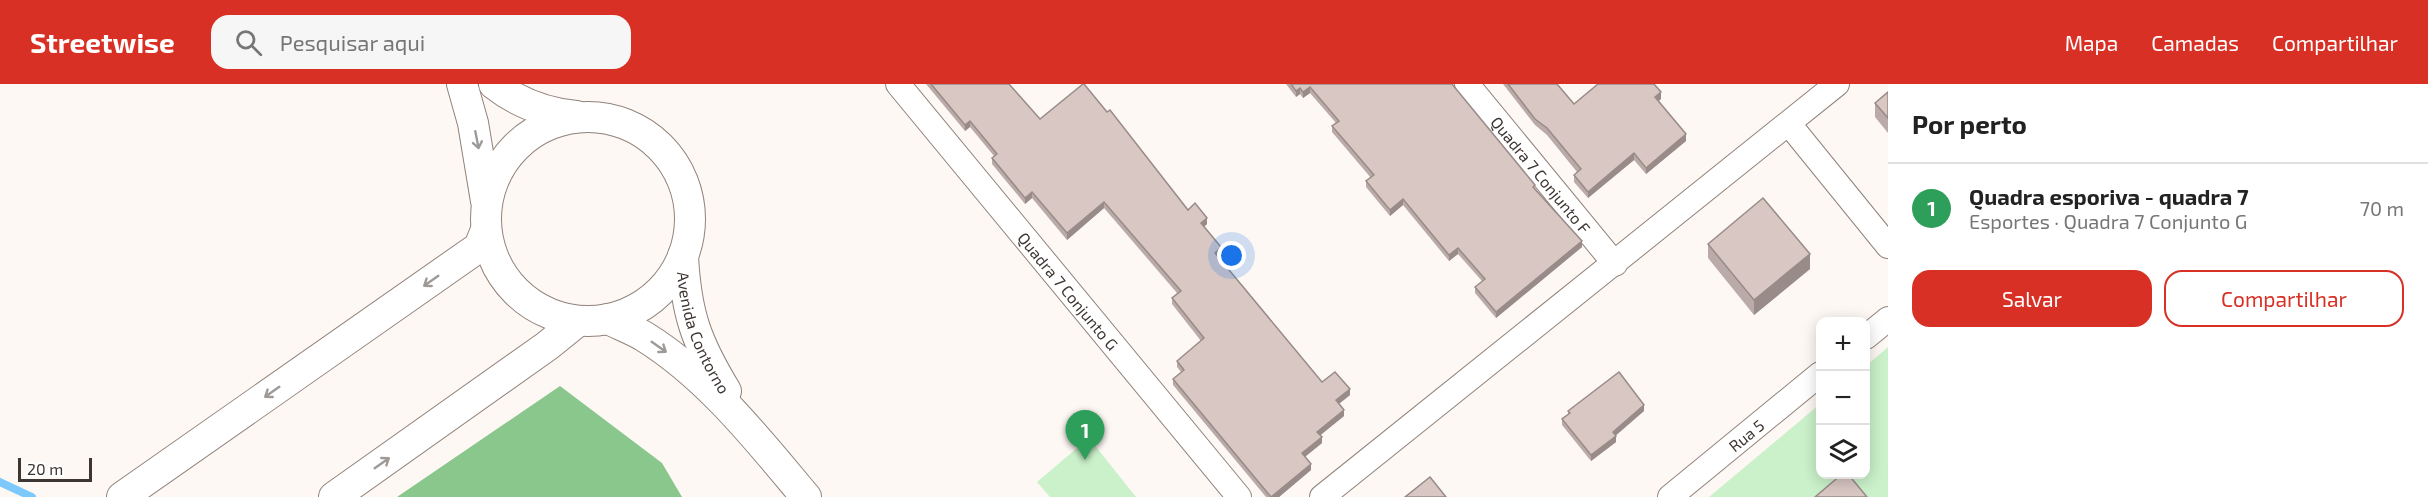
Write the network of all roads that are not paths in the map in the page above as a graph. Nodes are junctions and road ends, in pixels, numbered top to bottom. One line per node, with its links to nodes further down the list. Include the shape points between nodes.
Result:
1 (462, 84): 8 (main road, one-way to 8, via 473,123)
2 (494, 84): 6 (main road, via 536,107)
3 (898, 84): 21 (street, Quadra 7 Conjunto G)
4 (1467, 84): 11 (street, Quadra 7 Conjunto F)
5 (1837, 84): 7 (street)
6 (579, 117): 8 (main road, via 545,126 517,146 496,174); 10 (main road, via 613,119 645,133 670,157 686,188 691,222)
7 (1789, 124): 9 (street); 11 (street)
8 (487, 218): 14 (main road, via 493,257 507,281 527,301 551,314); 18 (main road, one-way to 18, via 479,247)
9 (1888, 246)
10 (684, 256): 12 (main road, via 666,285 640,307); 17 (main road, Avenida Contorno, via 685,292 696,338)
11 (1615, 264): 22 (street)
12 (608, 319): 14 (main road); 17 (main road, Avenida Contorno, one-way to 17, via 644,336 698,377)
13 (1888, 319): 15 (street)
14 (578, 321): 19 (main road, one-way to 14)
15 (1870, 334)
16 (1816, 378): 23 (street, Rua 5)
17 (754, 436): 20 (main road, Avenida Contorno)
18 (122, 497)
19 (334, 497)
20 (806, 497)
21 (1239, 497)
22 (1322, 497)
23 (1670, 497)

